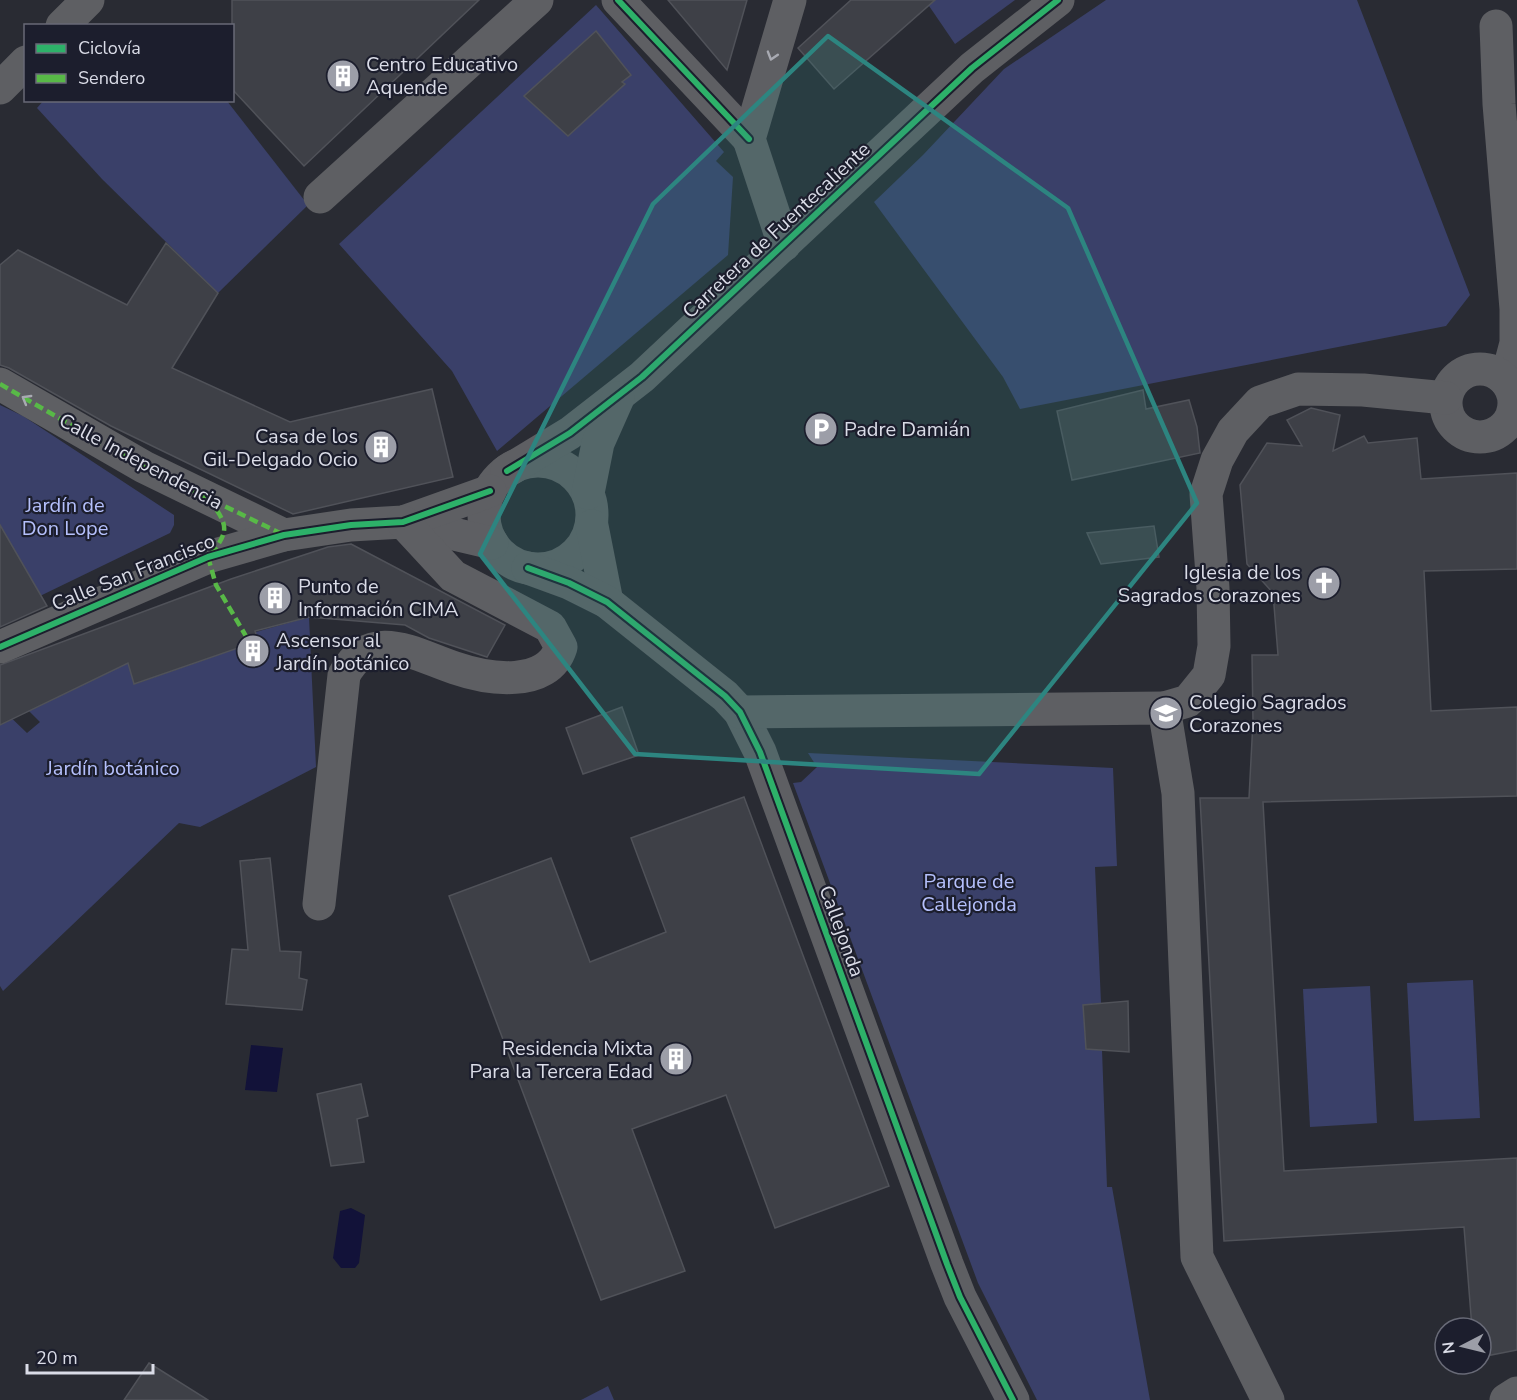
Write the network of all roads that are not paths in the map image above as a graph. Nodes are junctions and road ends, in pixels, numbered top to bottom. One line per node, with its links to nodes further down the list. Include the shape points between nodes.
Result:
1 (88, 0): 6 (street)
2 (537, 0): 11 (street)
3 (618, 0): 10 (street)
4 (790, 0): 10 (street, one-way to 10)
5 (1058, 0): 12 (street, Carretera de Fuentecaliente, via 972,68)
6 (64, 24)
7 (1496, 26): 13 (street, via 1498,104)
8 (24, 64): 9 (street)
9 (0, 88)
10 (749, 139): 12 (street)
11 (320, 197)
12 (784, 245): 16 (street, Carretera de Fuentecaliente)
13 (1516, 309): 14 (street, via 1516,343)
14 (1506, 381): 17 (street, via 1496,372 1469,370 1457,377); 17 (street, via 1514,405 1502,429 1492,435 1464,433 1447,413)
15 (0, 384): 20 (street, Calle Independencia, one-way to 15, via 144,467)
16 (619, 397): 18 (street, Carretera de Fuentecaliente); 19 (street, Carretera de Fuentecaliente, via 598,443)
17 (1446, 398): 29 (street, via 1298,388 1260,402 1233,431 1217,460 1206,494 1214,645 1209,675 1188,701)
18 (498, 481): 19 (street, via 520,464 552,463 567,469); 21 (street, Calle San Francisco); 24 (street, via 484,508 485,527)
19 (588, 493): 22 (street, Carretera de Fuentecaliente)
20 (207, 496): 23 (street, Calle Independencia); 25 (street, Calle San Francisco, via 224,520 224,538)
21 (403, 522): 23 (street, Calle San Francisco); 24 (street, Calle San Francisco); 31 (street, via 453,576 550,627 561,647 551,666 537,674 507,677 454,668 402,649 378,647 356,657 344,675)
22 (591, 526): 26 (street, via 586,541 561,565); 27 (street)
23 (284, 535): 25 (street, Calle San Francisco)
24 (492, 543): 26 (street, Callejonda, via 502,555)
25 (207, 557): 28 (street, Calle San Francisco)
26 (528, 568): 27 (street, Callejonda)
27 (607, 602): 30 (street, Callejonda)
28 (0, 647)
29 (1164, 708): 30 (street); 34 (street, via 1178,793 1197,1257)
30 (740, 712): 33 (street, Callejonda, via 760,752 960,1297)
31 (319, 904)
32 (1517, 1393): 35 (street)
33 (1013, 1400)
34 (1268, 1400)
35 (1506, 1400)

